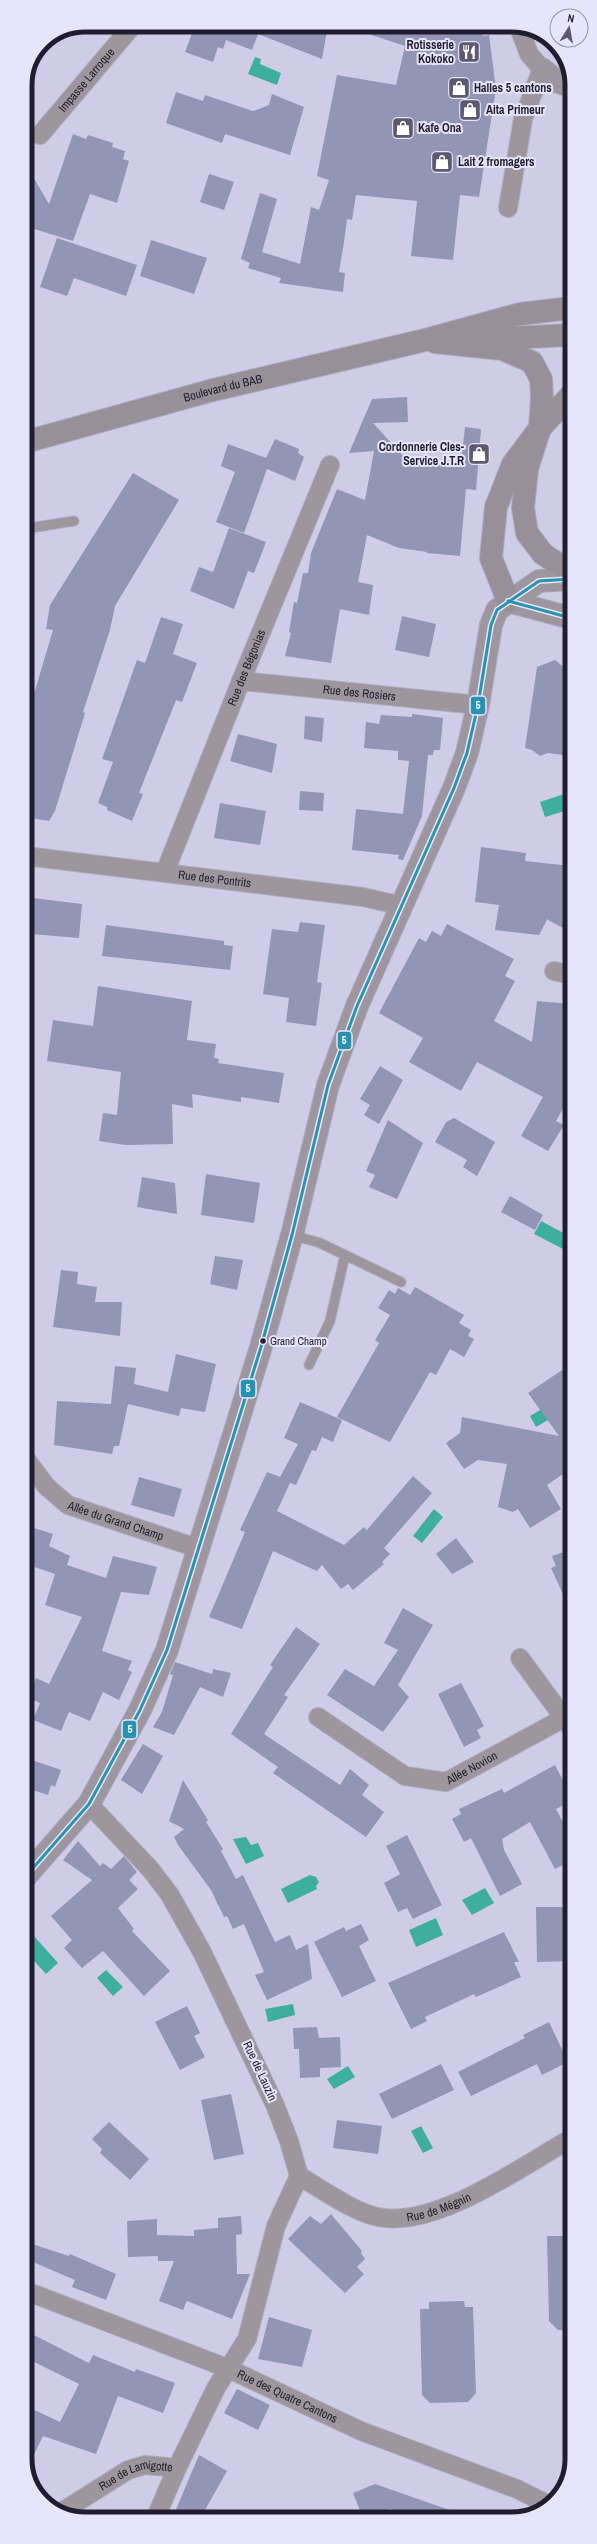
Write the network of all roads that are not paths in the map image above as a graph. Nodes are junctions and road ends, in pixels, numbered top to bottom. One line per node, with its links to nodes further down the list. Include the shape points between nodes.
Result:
1 (128, 32): 6 (street, Impasse Larroque)
2 (521, 33): 3 (street, via 530,54)
3 (542, 69): 4 (main road); 5 (main road, via 558,82); 7 (street, via 523,119)
4 (562, 69)
5 (565, 84)
6 (40, 134)
7 (508, 208)
8 (565, 309): 10 (main road, Boulevard du BAB, via 520,314)
9 (565, 335): 10 (main road, Boulevard du BAB)
10 (421, 341): 12 (main road, via 502,349 532,362 541,379); 13 (main road, Boulevard du BAB, via 213,390)
11 (565, 401): 12 (main road)
12 (540, 428): 17 (main road, via 527,469 523,508 527,533 543,554); 19 (main road, via 513,464 496,507 491,558)
13 (32, 440)
14 (330, 465): 21 (street, Rue des Bégonias)
15 (74, 522): 16 (lane)
16 (32, 528)
17 (565, 568)
18 (565, 579): 19 (main road, via 539,581)
19 (508, 601): 20 (main road); 22 (main road, via 497,610 491,625)
20 (565, 616)
21 (241, 681): 22 (street, Rue des Rosiers); 24 (street, Rue des Bégonias)
22 (478, 705): 25 (main road, via 467,753 454,788)
23 (32, 857): 24 (street, Rue des Pontrits)
24 (166, 872): 25 (street, Rue des Pontrits, via 363,896)
25 (402, 906): 26 (main road, via 357,1006 328,1085)
26 (292, 1235): 27 (lane, via 320,1243); 31 (main road)
27 (346, 1255): 28 (lane); 29 (lane, via 330,1321)
28 (401, 1282)
29 (309, 1365)
30 (32, 1467): 31 (street, Allée du Grand Champ, via 46,1486 68,1505)
31 (200, 1549): 36 (main road, via 167,1650 140,1710)
32 (520, 1658): 34 (street)
33 (318, 1717): 35 (street, Allée Novion, via 406,1776 446,1782)
34 (565, 1720)
35 (565, 1725)
36 (89, 1804): 37 (main road); 39 (street, Rue de Lauzin, via 151,1870 170,1895 202,1952 275,2106)
37 (32, 1869)
38 (565, 2142): 39 (street, Rue de Mégnin, via 451,2206 424,2216 377,2217 349,2205)
39 (299, 2176): 41 (street, via 276,2226 247,2340 236,2359)
40 (32, 2293): 41 (street, Rue des Quatre Cantons)
41 (227, 2368): 42 (street, Rue de Lamigotte); 43 (street, Rue des Quatre Cantons, via 361,2431 517,2489)
42 (177, 2468): 44 (street, Rue de Lamigotte, via 144,2465 128,2470); 45 (street)
43 (543, 2502)
44 (67, 2509)
45 (158, 2512)

